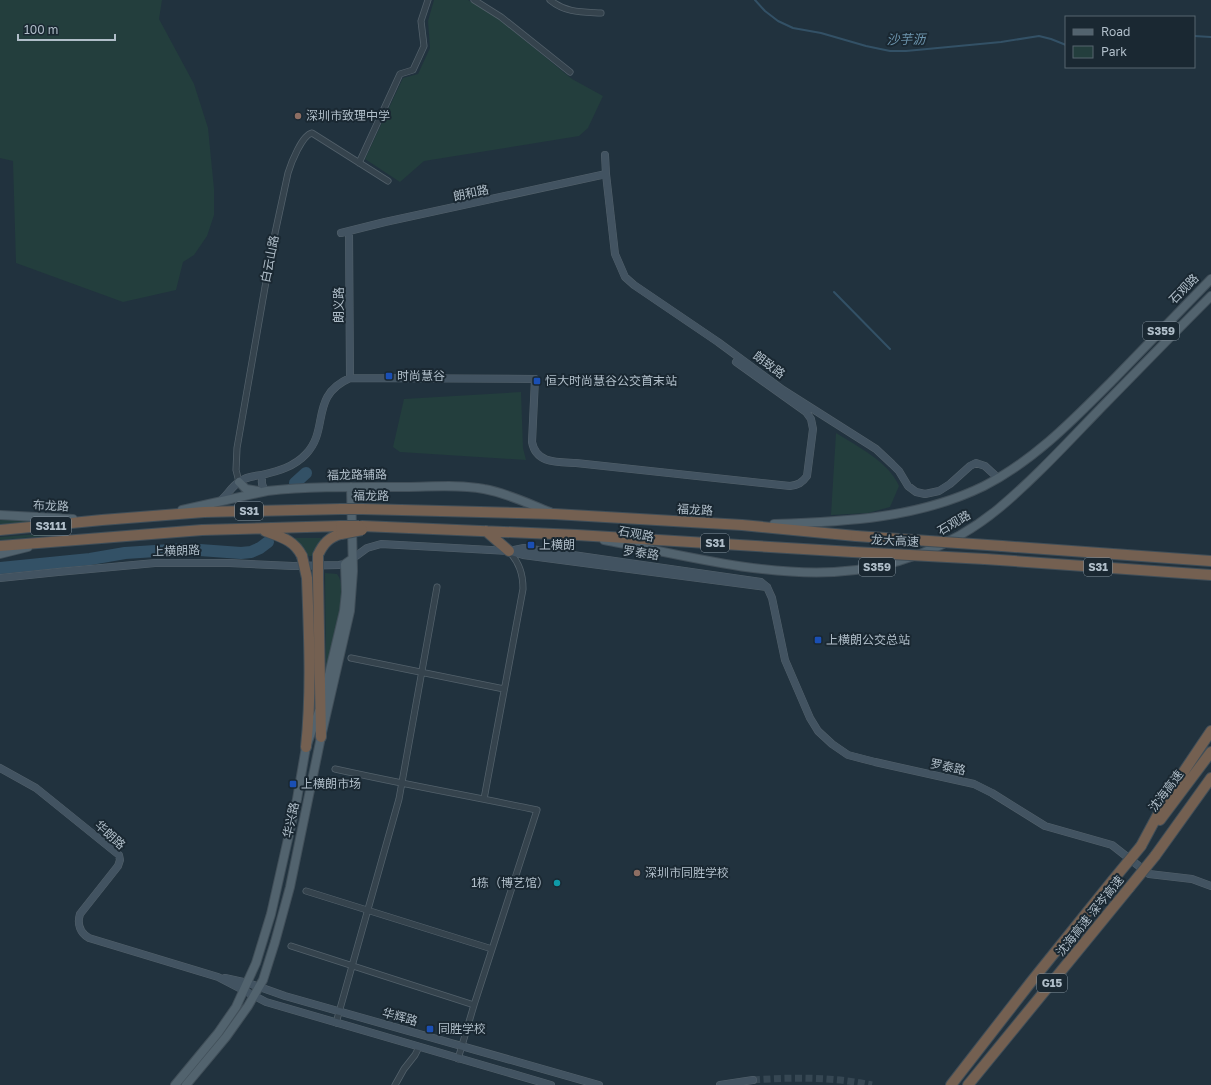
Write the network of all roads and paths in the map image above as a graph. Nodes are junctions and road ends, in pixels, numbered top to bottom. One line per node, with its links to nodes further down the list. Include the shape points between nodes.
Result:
1 (428, 0): 7 (street, via 421,21 424,46 413,70 400,74)
2 (474, 0): 5 (street, via 501,17)
3 (550, 0): 4 (street, via 575,12)
4 (601, 13)
5 (570, 72)
6 (605, 155): 8 (street, 朗致路)
7 (359, 163): 9 (street, 白云山路); 18 (street, 白云山路, via 309,133 291,164 271,255 237,448 236,470)
8 (606, 174): 10 (street, 朗和路); 17 (street, 朗致路, via 615,254 625,277 634,285 783,390 876,449 916,492 925,494 939,491 976,463 985,466)
9 (388, 181)
10 (349, 231): 11 (street, 朗和路); 15 (street, 朗义路)
11 (341, 233)
12 (1211, 279): 17 (main road, 石观路 / S359, via 1044,447)
13 (1211, 296): 31 (main road, 石观路 / S359, via 1022,488 962,534 914,556 865,569 834,572 787,571 728,564)
14 (736, 362): 15 (street, via 806,412 811,419 813,429 807,476 796,486 550,462 536,453 532,442 535,379)
15 (350, 378): 16 (street, via 335,387 324,403 316,436 307,453 292,466)
16 (263, 474): 18 (street); 20 (street, via 261,483)
17 (998, 478): 26 (main road, 石观路 / S359, via 966,493 914,510 841,522)
18 (239, 482): 20 (main road, via 252,491); 21 (street)
19 (351, 487): 20 (main road, 福龙路辅路); 22 (main road, 福龙路辅路, via 482,488 508,495); 36 (main road, 华兴路)
20 (267, 491): 21 (main road, 福龙路辅路)
21 (216, 504): 24 (main road, 福龙路辅路)
22 (554, 514): 24 (highway, 福龙路 / S31, bridge, via 341,509 204,512); 26 (highway, 福龙路 / S31)
23 (0, 516): 25 (main road, 布龙路 / S31)
24 (158, 516): 25 (highway, 福龙路 / S31)
25 (102, 520): 28 (highway, 福龙路 / S3111)
26 (742, 525): 37 (highway, 龙大高速 / S31, bridge, via 856,536)
27 (260, 529): 29 (highway, S31); 32 (highway, S31, via 202,530); 47 (highway, bridge, via 289,541 299,550 307,578 310,696)
28 (0, 530)
29 (341, 530): 30 (highway, S31, bridge, via 382,528); 44 (highway, bridge, via 325,542 318,556)
30 (486, 531): 31 (highway, S31); 34 (highway)
31 (577, 535): 38 (highway, 龙大高速 / S31, bridge)
32 (48, 542): 33 (highway, S3111); 35 (main road, S31)
33 (0, 546)
34 (509, 551): 36 (street, 罗泰路, via 381,544 367,548); 43 (street, via 521,570 523,589); 55 (street, 罗泰路, via 523,555 767,587 772,598 785,660 810,718 818,731 848,755 974,784 1045,826 1112,845 1149,874 1192,879)
35 (0, 554)
36 (349, 561): 39 (street, 上横朗路, via 339,565 293,566 155,563); 44 (main road, 华兴路, via 344,611); 46 (main road, 华兴路, via 352,590 350,611)
37 (1211, 561)
38 (1211, 575)
39 (0, 578)
40 (438, 587): 42 (street)
41 (351, 658): 42 (street)
42 (422, 672): 43 (street); 52 (street)
43 (504, 689): 53 (street)
44 (321, 706): 46 (highway); 47 (main road, 华兴路)
45 (1211, 731): 54 (highway, via 1170,792)
46 (321, 737): 64 (main road, 华兴路, via 282,917 270,960)
47 (306, 746): 63 (main road, 华兴路, via 271,914)
48 (1211, 752): 54 (highway, 沈海高速 / G15)
49 (0, 768): 58 (street, 华朗路, via 36,788 119,855 118,866 84,907 79,918 82,933)
50 (336, 769): 52 (street)
51 (1211, 778): 75 (highway, 沈海高速 深岑高速 / G15, bridge, via 1129,888)
52 (401, 784): 53 (street); 57 (street)
53 (484, 799): 60 (street, via 537,810)
54 (1141, 846): 83 (highway, 沈海高速 深岑高速 / G15, bridge)
55 (1211, 886)
56 (306, 891): 57 (street)
57 (368, 910): 60 (street); 61 (street)
58 (95, 941): 62 (street, 华辉路)
59 (291, 946): 61 (street)
60 (492, 949): 67 (street)
61 (352, 966): 67 (street); 68 (street)
62 (218, 977): 63 (street, 华辉路); 65 (street, 华辉路)
63 (248, 983): 64 (street, 华辉路); 65 (main road, 华兴路)
64 (259, 987): 66 (main road, 华兴路); 68 (street, 华辉路)
65 (244, 991): 66 (street, 华辉路); 76 (main road, 华兴路, via 218,1033)
66 (254, 997): 69 (street, 华辉路); 73 (main road, 华兴路, via 226,1037)
67 (474, 1004): 70 (street)
68 (339, 1012): 69 (street); 70 (street, 华辉路)
69 (336, 1023): 71 (street, 华辉路)
70 (462, 1046): 72 (street); 81 (street, 华辉路)
71 (419, 1047): 72 (street, 华辉路); 79 (street)
72 (458, 1059): 80 (street, 华辉路)
73 (192, 1077): 77 (main road, 华兴路); 78 (street)
74 (753, 1080): 82 (street)
75 (971, 1081)
76 (175, 1085)
77 (186, 1085)
78 (196, 1085)
79 (395, 1085)
80 (551, 1085)
81 (599, 1085)
82 (720, 1085)
83 (951, 1085)

